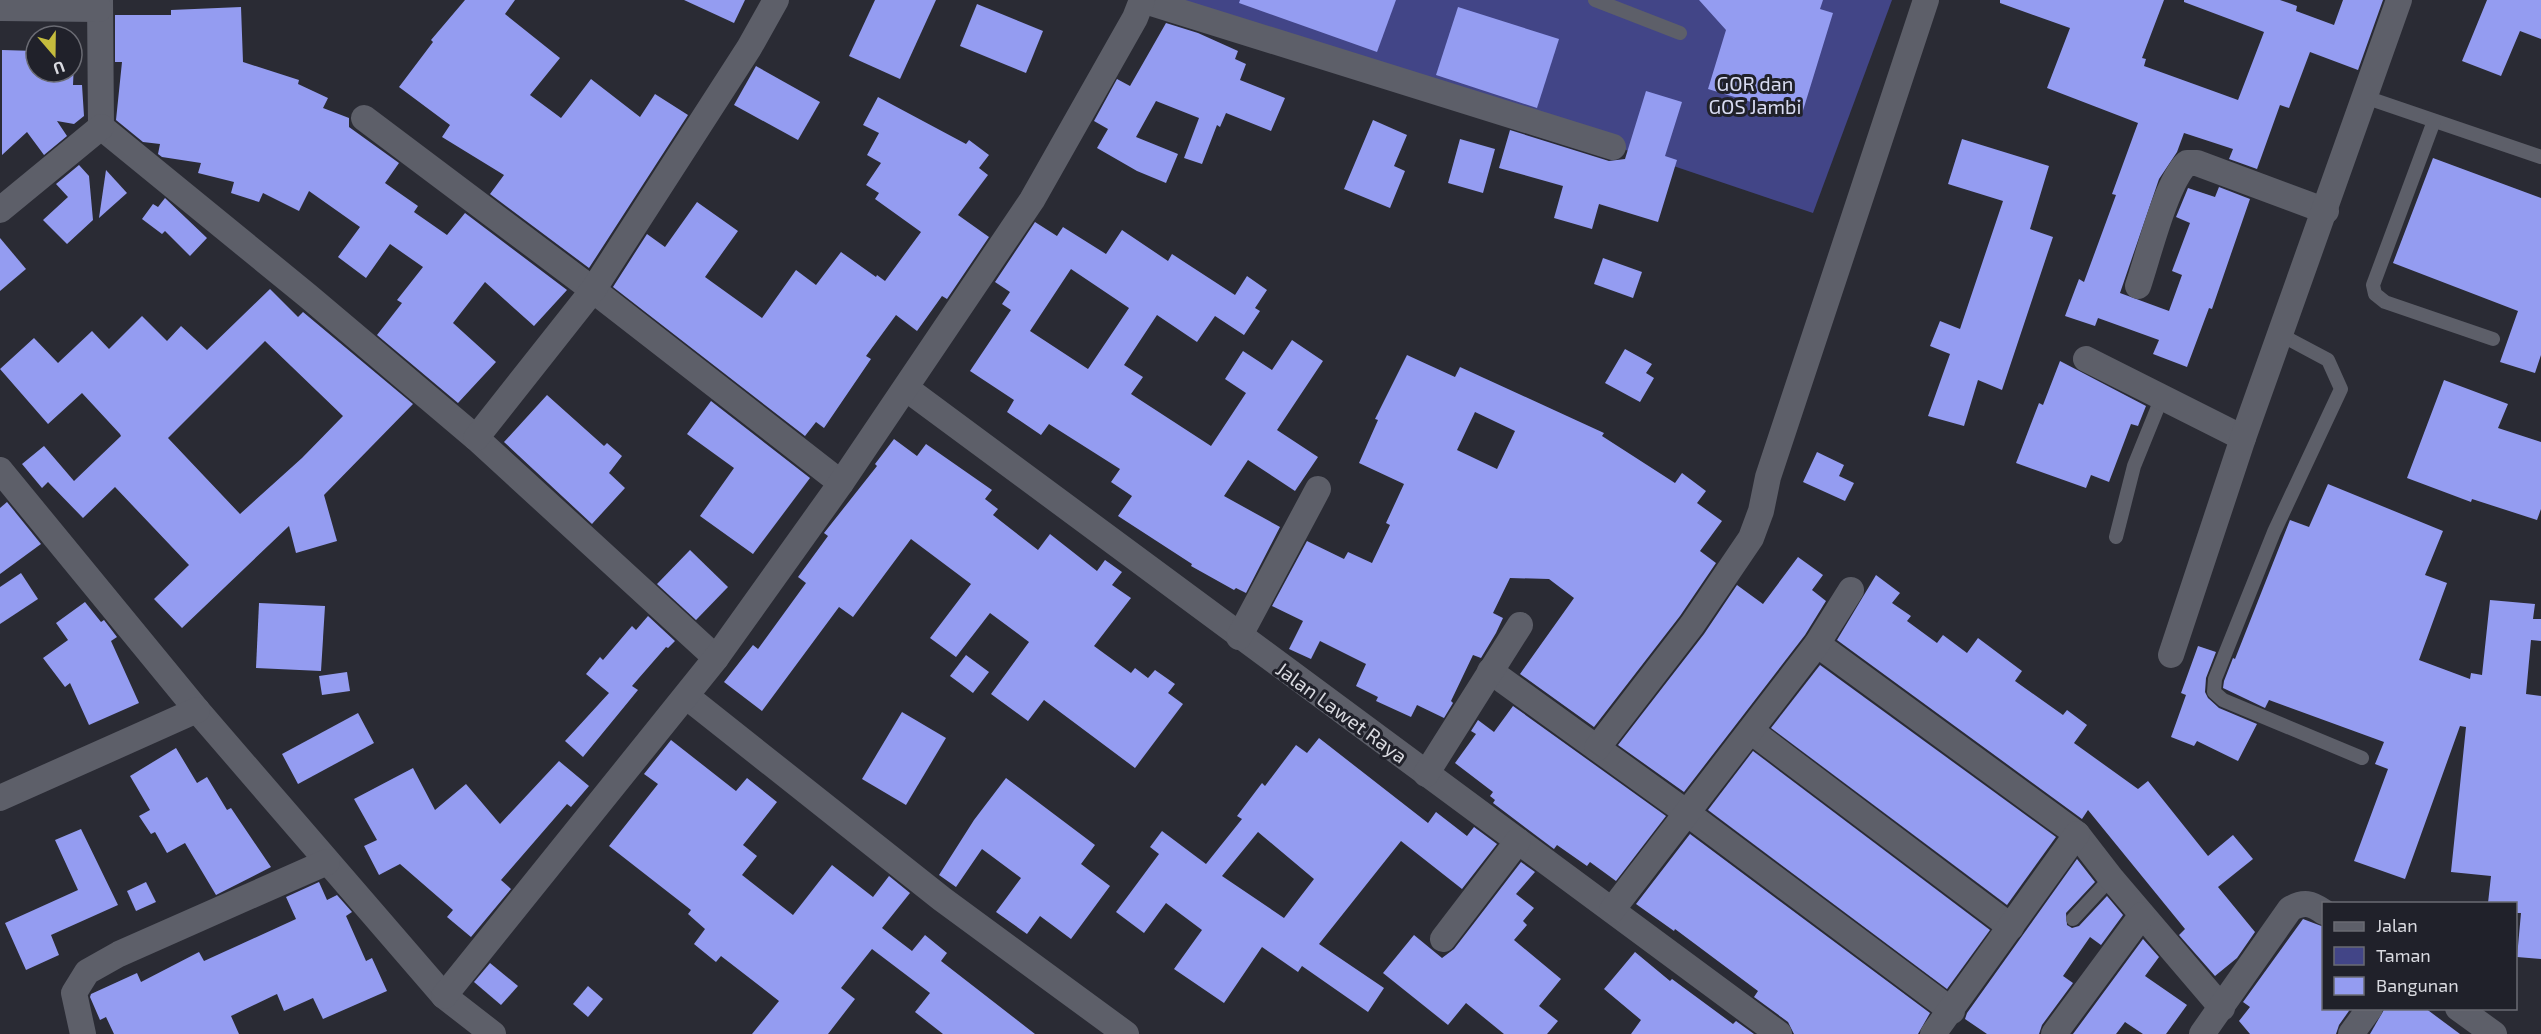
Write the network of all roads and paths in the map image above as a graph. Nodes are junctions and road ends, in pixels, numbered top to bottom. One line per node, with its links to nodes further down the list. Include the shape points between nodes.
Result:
1 (776, 0): 18 (street)
2 (1142, 0): 13 (street); 22 (street, via 1063,149)
3 (1598, 0): 8 (lane)
4 (1926, 0): 40 (street, via 1751,538 1692,625)
5 (2399, 0): 9 (street)
6 (99, 4): 7 (street); 12 (street)
7 (0, 9)
8 (1680, 33)
9 (2365, 97): 11 (lane); 16 (street)
10 (364, 118): 18 (street)
11 (2434, 121): 14 (lane); 20 (lane, via 2373,285 2375,294 2385,302)
12 (101, 127): 15 (street); 24 (street)
13 (1613, 147)
14 (2541, 157)
15 (0, 210)
16 (2326, 211): 17 (street, via 2197,163 2187,163 2165,206); 19 (street)
17 (2138, 286)
18 (593, 290): 24 (street); 27 (street)
19 (2280, 335): 25 (street); 41 (lane, via 2328,360 2340,389 2274,532 2215,679 2214,692 2223,700)
20 (2493, 339)
21 (2086, 359): 23 (street)
22 (907, 389): 27 (street); 32 (street, Jalan Lawet Raya)
23 (2162, 397): 25 (street); 29 (lane, via 2134,466)
24 (476, 438): 35 (street)
25 (2243, 438): 34 (street)
26 (0, 470): 38 (street)
27 (841, 483): 35 (street)
28 (1318, 489): 32 (street)
29 (2116, 537)
30 (1851, 590): 33 (street)
31 (1520, 625): 36 (street)
32 (1239, 637): 42 (street, Jalan Lawet Raya)
33 (1817, 644): 39 (street); 45 (street)
34 (2171, 655)
35 (716, 658): 37 (street)
36 (1490, 671): 40 (street); 42 (street)
37 (686, 696): 55 (street); 63 (street, via 942,899)
38 (197, 710): 43 (street); 47 (street)
39 (1751, 731): 44 (street); 53 (street)
40 (1597, 748): 44 (street)
41 (2362, 758)
42 (1426, 774): 46 (street, Jalan Lawet Raya)
43 (0, 798)
44 (1687, 813): 49 (street); 59 (street)
45 (2077, 834): 48 (street); 53 (street)
46 (1518, 841): 49 (street, Jalan Lawet Raya); 54 (street)
47 (327, 862): 55 (street); 61 (street, via 119,954 87,972 74,993)
48 (2111, 878): 51 (street); 52 (lane)
49 (1612, 910): 64 (street, Jalan Lawet Raya)
50 (2322, 911): 56 (street, via 2312,904 2300,903 2290,909)
51 (2142, 915): 56 (street); 66 (street)
52 (2073, 919)
53 (2011, 927): 59 (street)
54 (1443, 939)
55 (444, 996): 62 (street)
56 (2222, 1008): 67 (street)
57 (2369, 1010): 68 (street)
58 (2460, 1010): 60 (street)
59 (1952, 1011): 65 (street)
60 (2482, 1031)
61 (83, 1034)
62 (493, 1034)
63 (1126, 1034)
64 (1779, 1034)
65 (1933, 1034)
66 (2054, 1034)
67 (2202, 1034)
68 (2351, 1034)

